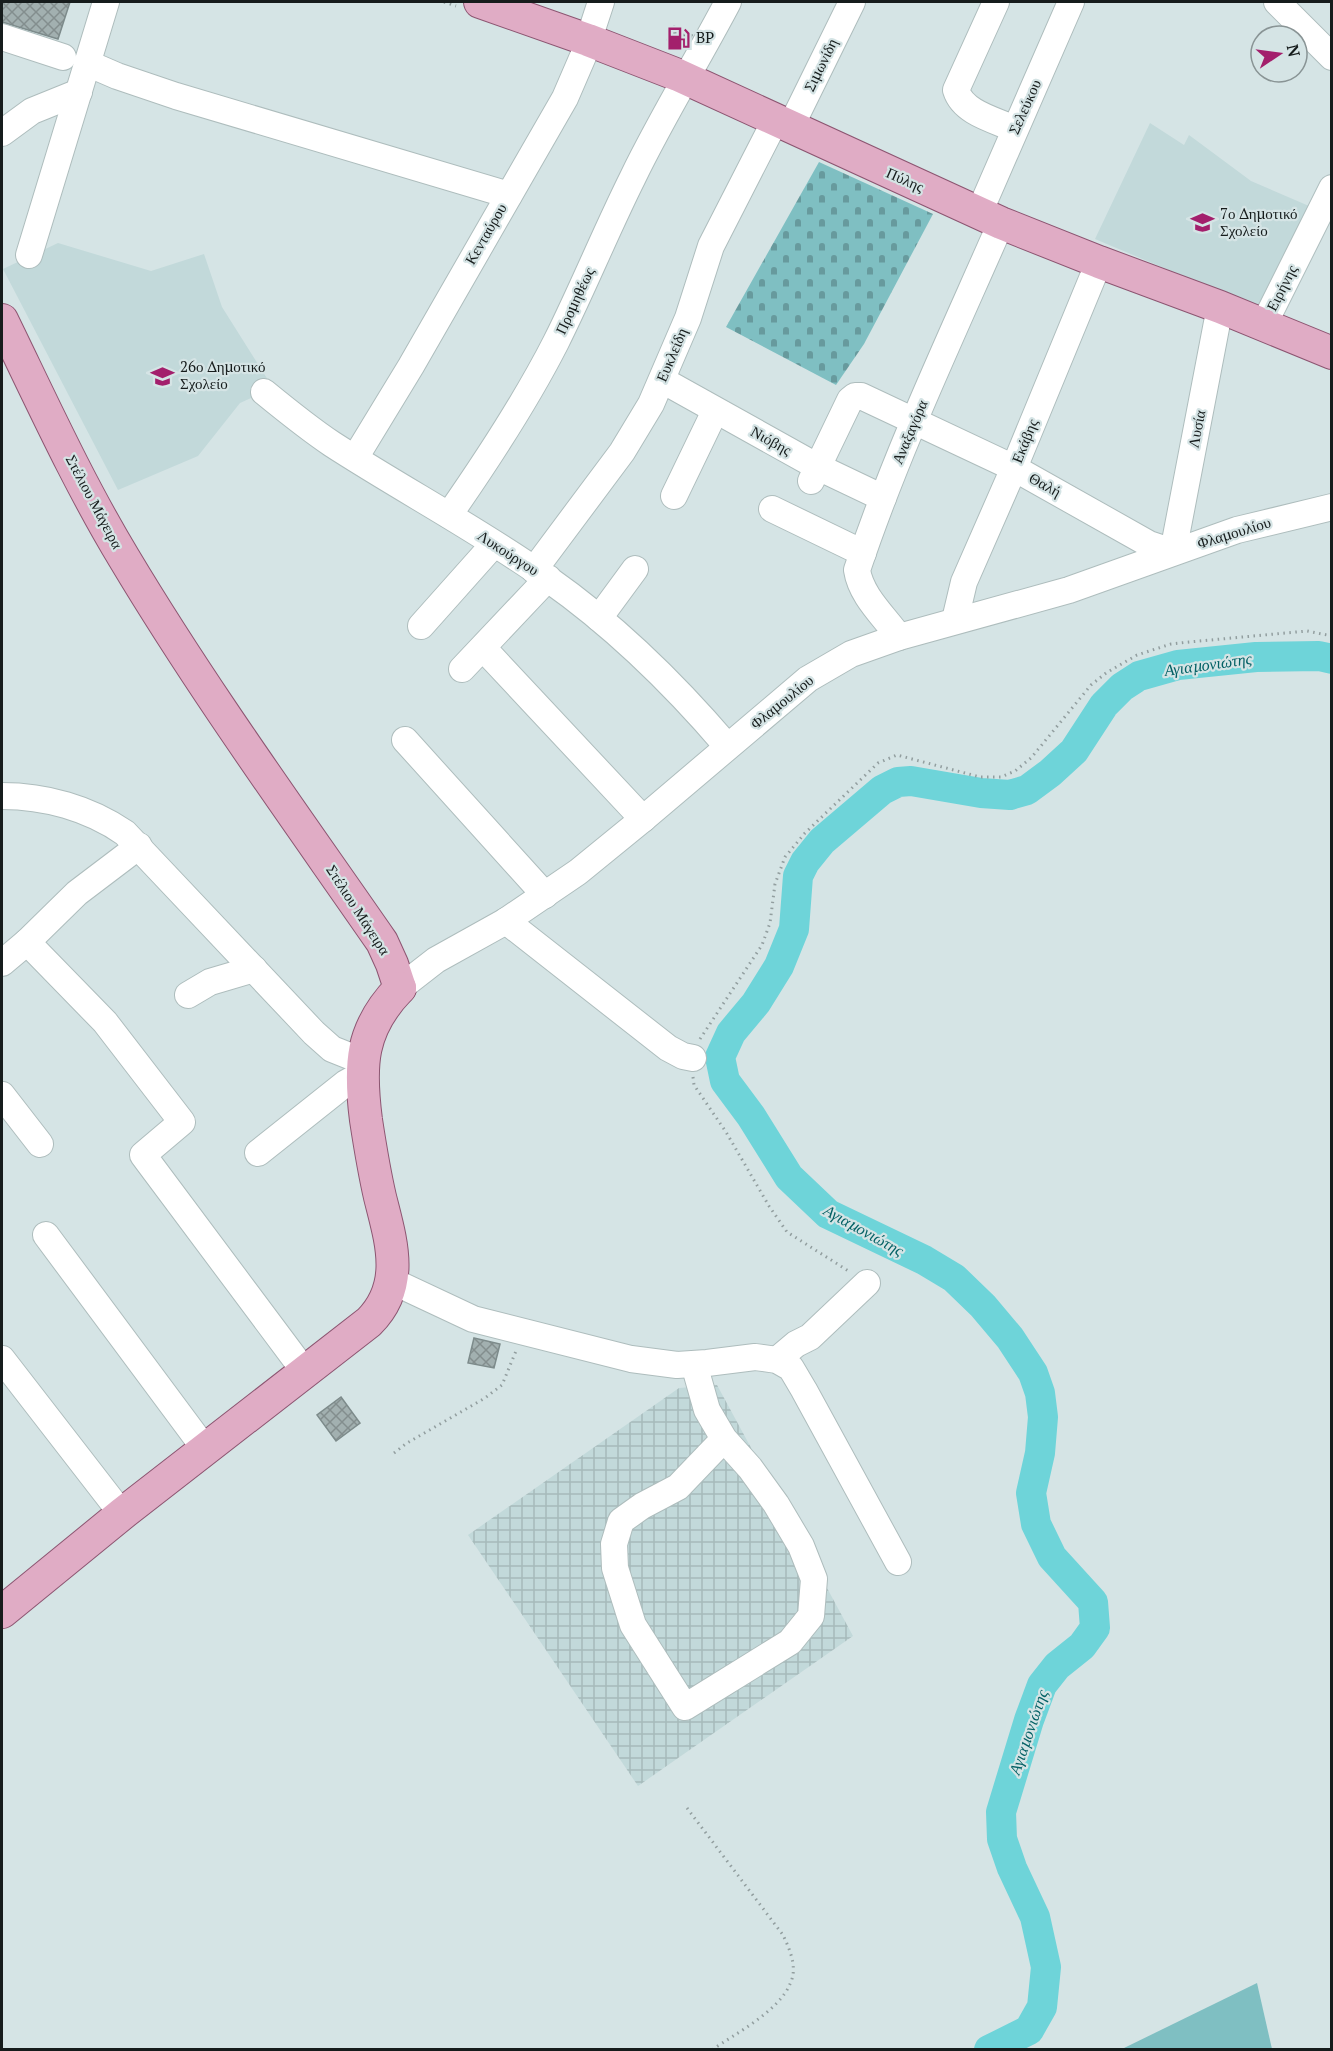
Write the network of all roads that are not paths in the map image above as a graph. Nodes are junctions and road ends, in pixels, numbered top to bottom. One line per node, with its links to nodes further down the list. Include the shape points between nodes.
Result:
1 (106, 2): 13 (street)
2 (601, 2): 10 (street, Κενταύρου)
3 (728, 2): 14 (street, Προμηθέως)
4 (852, 2): 16 (street, Σιμωνίδη)
5 (996, 2): 17 (street, via 956,90 968,107)
6 (1071, 2): 17 (street, Σελεύκου)
7 (1277, 2): 12 (street)
8 (500, 5): 10 (main road, Πύλης)
9 (2, 37): 11 (street)
10 (588, 40): 14 (main road, Πύλης); 20 (street, Κενταύρου, via 565,98)
11 (63, 57)
12 (1332, 57)
13 (87, 63): 15 (street); 20 (street, via 176,96)
14 (682, 77): 16 (main road, Πύλης); 40 (street, Προμηθέως, via 555,343 509,424)
15 (79, 92): 18 (street, via 32,111); 22 (street)
16 (783, 124): 21 (main road, Πύλης); 29 (street, Ευκλείδη, via 711,246 696,297)
17 (1015, 129): 21 (street, Σελεύκου)
18 (2, 133)
19 (1332, 188): 26 (street, Ειρήνης)
20 (509, 195): 33 (street, Κενταύρου)
21 (990, 218): 23 (main road, Πύλης); 32 (street, Αναξαγόρα)
22 (29, 255)
23 (1099, 262): 24 (main road, Πύλης); 34 (street, Εκάβης)
24 (1220, 306): 26 (main road, Πύλης); 42 (street, Λυσία)
25 (2, 320): 62 (main road, Στέλιου Μάγειρα, via 123,557 196,671 382,942)
26 (1264, 324): 27 (main road, Πύλης)
27 (1332, 353)
28 (2, 362): 62 (main road, Στέλιου Μάγειρα, via 98,550 144,629 370,964)
29 (662, 380): 31 (street, Νιόβης); 45 (street, Ευκλείδη, via 646,414)
30 (264, 392): 33 (street, Λυκούργου)
31 (715, 411): 35 (street, Νιόβης); 36 (street)
32 (915, 420): 34 (street, Θαλή); 35 (street, Θαλή, via 855,396); 37 (street, Αναξαγόρα)
33 (355, 458): 40 (street, Λυκούργου)
34 (1014, 468): 42 (street, Θαλή, via 1149,544); 47 (street, Εκάβης, via 964,582)
35 (815, 474): 37 (street, Νιόβης)
36 (674, 496)
37 (883, 498): 43 (street, Αναξαγόρα)
38 (1332, 507): 42 (street, Φλαμουλίου, via 1237,530)
39 (772, 509): 43 (street)
40 (449, 515): 41 (street, Λυκούργου)
41 (494, 544): 45 (street, Λυκούργου); 48 (street)
42 (1173, 552): 47 (street, Φλαμουλίου, via 1069,590)
43 (863, 553): 49 (street, Αναξαγόρα, via 857,570 859,581)
44 (635, 569): 46 (street)
45 (541, 574): 46 (street, Λυκούργου); 50 (street, Ευκλείδη)
46 (599, 618): 53 (street, Λυκούργου, via 654,668)
47 (955, 620): 49 (street, Φλαμουλίου)
48 (420, 626)
49 (899, 637): 53 (street, Φλαμουλίου, via 851,654 808,679)
50 (484, 648): 51 (street, Ευκλείδη); 55 (street)
51 (462, 669)
52 (405, 740): 57 (street)
53 (727, 746): 55 (street, Φλαμουλίου)
54 (2, 796): 56 (street, via 36,798 69,806 115,826)
55 (643, 819): 57 (street, Φλαμουλίου)
56 (139, 846): 59 (street, via 77,893); 61 (street)
57 (545, 895): 58 (street, Φλαμουλίου)
58 (506, 921): 62 (street, Φλαμουλίου, via 436,960); 64 (street, via 668,1048)
59 (27, 942): 60 (street); 75 (street, via 105,1022 182,1122 143,1155)
60 (2, 963)
61 (254, 969): 63 (street, via 210,982); 65 (street, via 324,1042)
62 (400, 988): 65 (main road, via 375,1020)
63 (188, 995)
64 (693, 1058)
65 (362, 1067): 68 (street); 70 (main road, via 368,1130 391,1248)
66 (2, 1095): 67 (street)
67 (40, 1144)
68 (258, 1154)
69 (46, 1236): 77 (street)
70 (392, 1281): 74 (street, via 456,1312 522,1332 631,1359); 75 (main road, via 378,1314)
71 (867, 1283): 73 (street, via 810,1337)
72 (2, 1359): 78 (street)
73 (777, 1360): 74 (street, via 755,1357); 79 (street, via 791,1368)
74 (694, 1364): 76 (street, via 707,1410)
75 (305, 1372): 77 (main road)
76 (724, 1439): 76 (street, via 776,1504 801,1546 814,1579 811,1616 790,1642 685,1707 633,1625 615,1568 614,1544 621,1521 678,1487)
77 (206, 1449): 78 (main road)
78 (122, 1514): 80 (main road)
79 (898, 1562)
80 (3, 1607)

